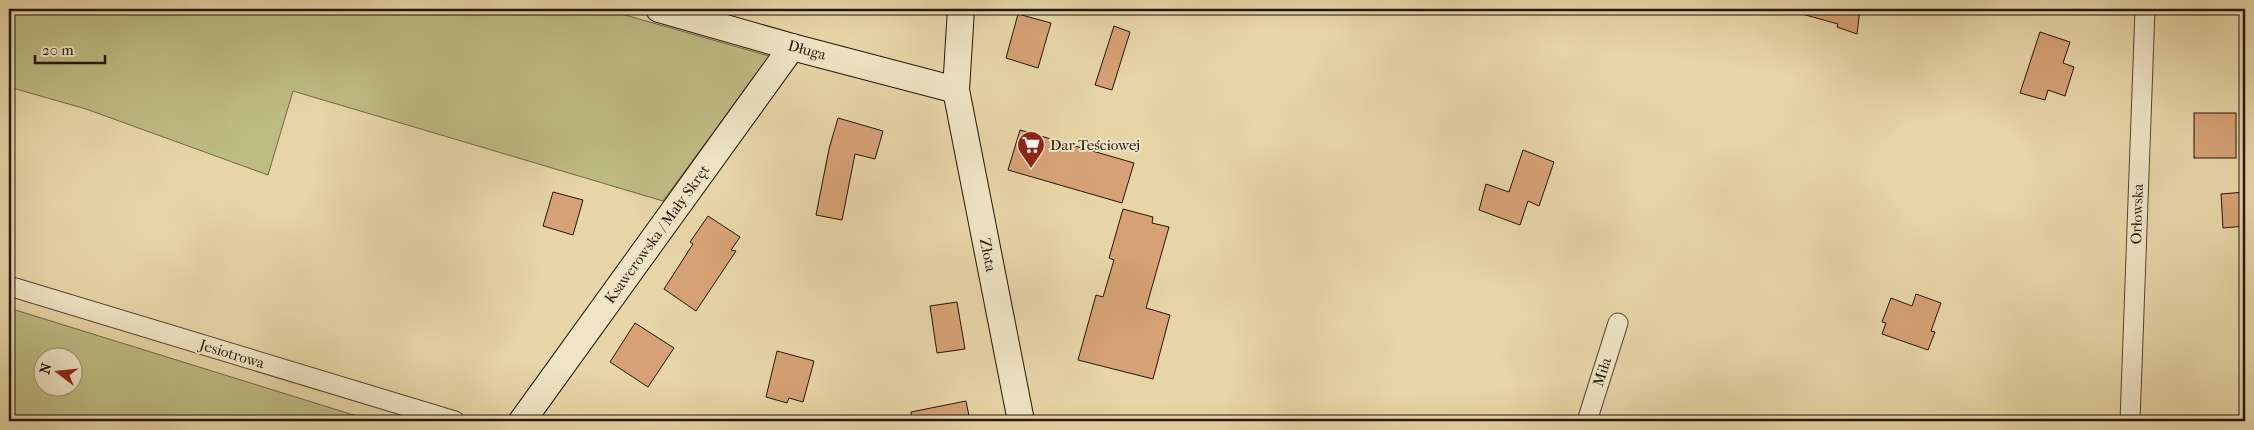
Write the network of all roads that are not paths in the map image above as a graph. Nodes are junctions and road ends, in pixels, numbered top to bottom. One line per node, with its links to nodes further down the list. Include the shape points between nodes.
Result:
1 (659, 9): 4 (street, Długa)
2 (961, 9): 5 (street, Złota)
3 (2145, 9): 8 (street, Orłowska)
4 (792, 47): 5 (street, Długa); 10 (street, Ksawerowska / Mały Skręt)
5 (956, 90): 11 (street, Złota)
6 (9, 286): 9 (street, Jesiotrowa)
7 (1618, 323): 12 (street, Miła)
8 (2130, 420)
9 (455, 421)
10 (522, 421)
11 (1021, 421)
12 (1586, 421)

